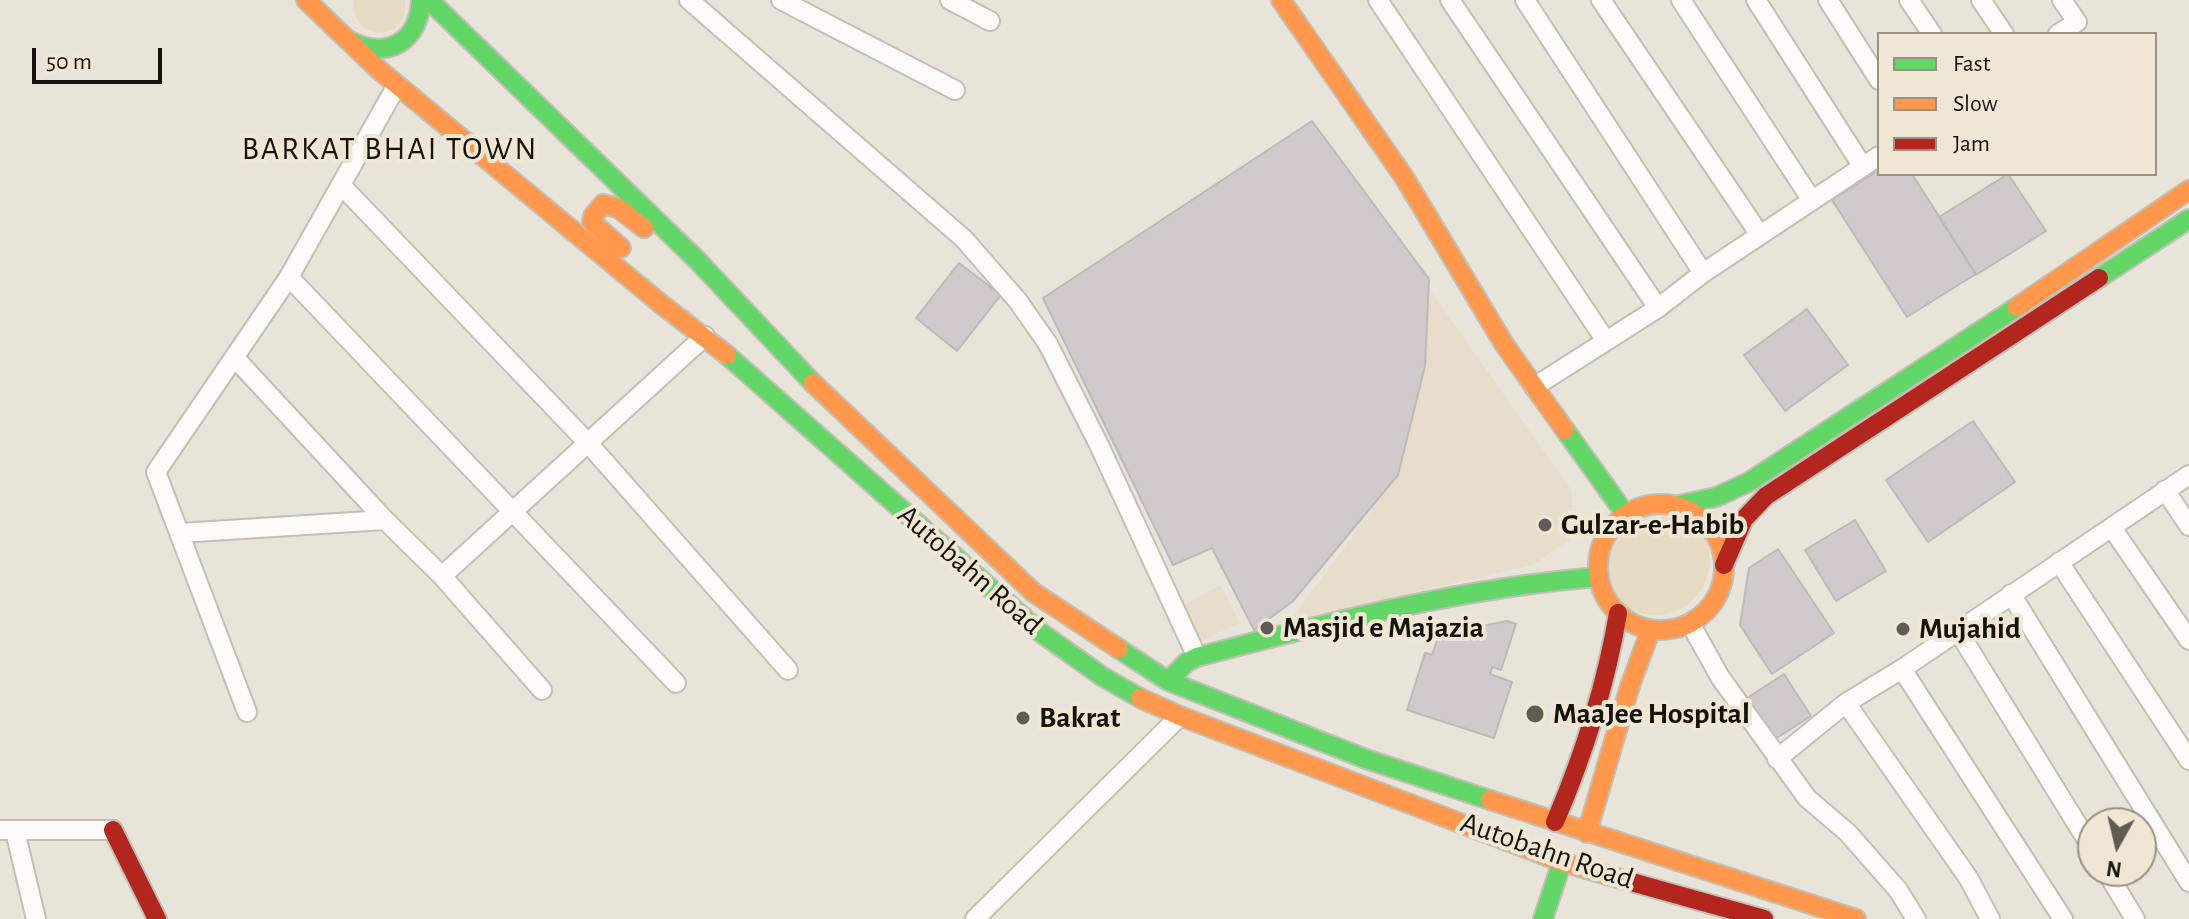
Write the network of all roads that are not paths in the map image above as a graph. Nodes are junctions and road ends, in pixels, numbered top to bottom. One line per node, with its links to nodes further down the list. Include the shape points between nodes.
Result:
1 (306, 0): 23 (main road, Autobahn Road)
2 (332, 0): 23 (main road)
3 (421, 0): 23 (main road, via 420,21 401,44 372,50)
4 (429, 0): 34 (main road, Autobahn Road)
5 (689, 0): 63 (street, via 964,239 1018,301 1048,344 1099,445)
6 (781, 0): 26 (street)
7 (950, 0): 19 (street)
8 (1281, 0): 42 (main road, via 1404,177)
9 (1378, 0): 40 (street)
10 (1450, 0): 38 (street)
11 (1525, 0): 35 (street)
12 (1601, 0): 33 (street)
13 (1681, 0): 31 (street)
14 (1756, 0): 28 (street)
15 (1828, 0): 24 (street)
16 (1909, 0): 20 (street)
17 (1981, 0): 21 (street)
18 (2062, 0): 22 (street, via 2077,22)
19 (990, 21)
20 (1931, 32)
21 (2003, 32)
22 (2061, 32)
23 (345, 38): 25 (main road, Autobahn Road)
24 (1877, 77)
25 (397, 85): 29 (street); 37 (main road, Autobahn Road)
26 (955, 90)
27 (1877, 157): 28 (street)
28 (1863, 167): 31 (street)
29 (342, 186): 36 (street); 43 (street)
30 (2189, 190): 46 (main road, via 1749,482 1716,497)
31 (1811, 199): 33 (street)
32 (2189, 219): 54 (main road, via 1766,496 1744,519)
33 (1760, 235): 35 (street)
34 (697, 260): 37 (main road, via 661,242 618,208 603,204 593,216 594,227 642,264); 66 (main road, Autobahn Road, via 798,369 1033,592)
35 (1703, 273): 38 (street)
36 (289, 277): 41 (street); 47 (street)
37 (661, 304): 39 (main road, Autobahn Road)
38 (1658, 308): 40 (street)
39 (705, 336): 43 (street); 71 (main road, Autobahn Road, via 1040,632 1103,677)
40 (1606, 341): 42 (street)
41 (235, 358): 49 (street); 52 (street, via 156,472)
42 (1534, 387): 48 (main road)
43 (588, 443): 47 (street); 65 (street)
44 (2189, 475): 45 (street)
45 (2165, 490): 50 (street); 51 (street)
46 (1675, 506): 48 (main road, via 1641,507); 54 (main road, via 1710,527)
47 (511, 513): 55 (street); 67 (street)
48 (1626, 515): 56 (main road, via 1603,542)
49 (385, 520): 52 (street); 55 (street)
50 (2189, 526)
51 (2112, 528): 53 (street); 62 (street)
52 (180, 533): 70 (street)
53 (2059, 562): 57 (street); 73 (street)
54 (1724, 565): 59 (main road, via 1716,599)
55 (442, 576): 68 (street)
56 (1598, 577): 58 (main road); 63 (main road, via 1541,580 1343,619)
57 (2011, 594): 61 (street); 80 (street)
58 (1618, 613): 60 (main road); 74 (main road, via 1607,675)
59 (1690, 623): 60 (main road); 72 (street)
60 (1651, 629): 78 (main road)
61 (1958, 631): 64 (street); 75 (street)
62 (2189, 640)
63 (1197, 657): 66 (main road)
64 (1902, 669): 69 (street); 90 (street)
65 (788, 670)
66 (1168, 681): 74 (main road, Autobahn Road, via 1366,759)
67 (676, 683)
68 (542, 690)
69 (1846, 703): 72 (street); 89 (street, via 1969,879)
70 (247, 712)
71 (1180, 716): 79 (main road, Autobahn Road); 84 (street)
72 (1777, 759): 88 (street, via 1807,798 1888,878)
73 (2189, 760)
74 (1555, 822): 78 (main road, Autobahn Road)
75 (2077, 824)
76 (7, 830): 77 (street); 82 (street)
77 (113, 830): 83 (main road)
78 (1587, 833): 87 (main road, Autobahn Road)
79 (1562, 862): 85 (main road); 86 (main road, Autobahn Road)
80 (2189, 882)
81 (2116, 887): 91 (street)
82 (36, 919)
83 (157, 919)
84 (975, 919)
85 (1543, 919)
86 (1764, 919)
87 (1856, 919)
88 (1916, 919)
89 (1990, 919)
90 (2063, 919)
91 (2135, 919)

